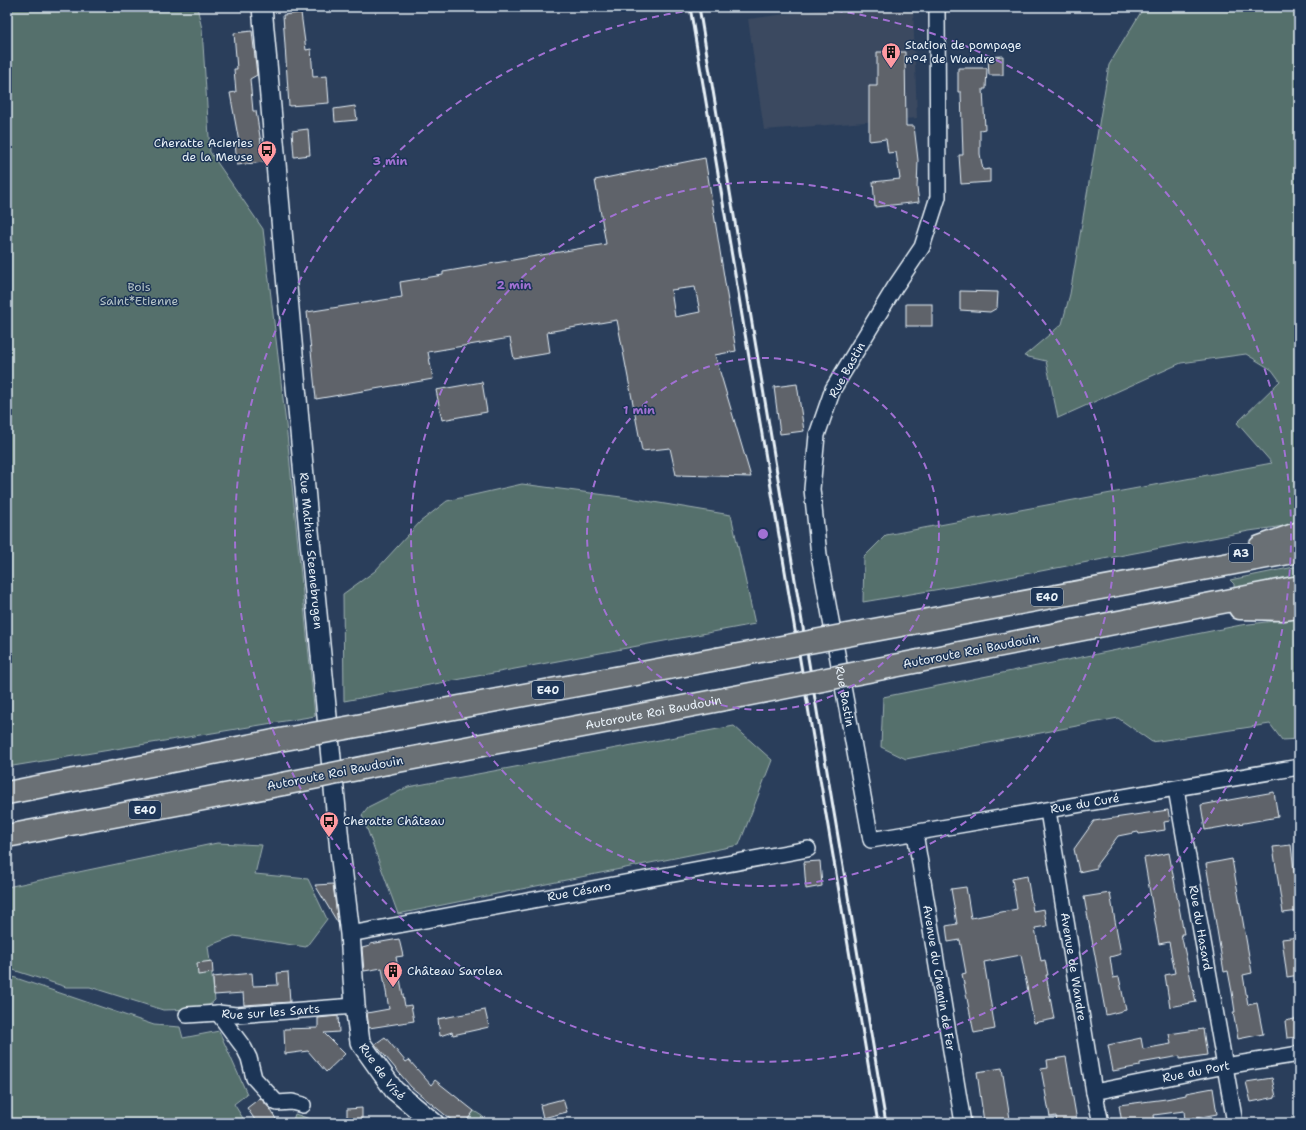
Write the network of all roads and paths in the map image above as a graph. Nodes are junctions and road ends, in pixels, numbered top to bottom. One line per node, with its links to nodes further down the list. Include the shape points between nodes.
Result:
1 (937, 7): 15 (street, Rue Bastin, via 938,197 922,247 833,389 817,435 812,489 819,556)
2 (263, 14): 17 (street, Rue Mathieu Steenebrugen, via 308,526)
3 (1299, 533): 5 (highway, A3)
4 (1299, 551): 5 (highway, E40)
5 (1183, 572): 11 (highway, E40, bridge)
6 (1299, 587): 7 (highway, Autoroute Roi Baudouin / E40)
7 (1197, 607): 8 (highway); 14 (highway, Autoroute Roi Baudouin / E40, bridge)
8 (1299, 607)
9 (1299, 767): 10 (street, Rue du Curé)
10 (1176, 789): 12 (street, Rue du Curé); 22 (street, Rue du Hasard)
11 (7, 792)
12 (1048, 811): 13 (street, Rue du Curé); 23 (street, Avenue de Wandre)
13 (915, 833): 15 (street, Rue du Curé); 26 (street, Avenue du Chemin de Fer)
14 (7, 836)
15 (871, 840)
16 (808, 849): 17 (street, Rue Césaro)
17 (350, 934): 18 (street, Rue de Visé)
18 (355, 1006): 19 (street, Rue sur les Sarts, via 236,1015); 25 (street, Rue de Visé, via 360,1042 368,1055 394,1090)
19 (218, 1014): 20 (street, Rue sur les Sarts); 24 (street, via 244,1048 254,1078 267,1092 278,1103 292,1102)
20 (187, 1015)
21 (1299, 1054): 22 (street, Rue du Port)
22 (1225, 1066): 23 (street, Rue du Port); 28 (street, Rue du Hasard)
23 (1094, 1092): 27 (street, Avenue de Wandre)
24 (303, 1105)
25 (434, 1123)
26 (963, 1123)
27 (1101, 1123)
28 (1235, 1123)

